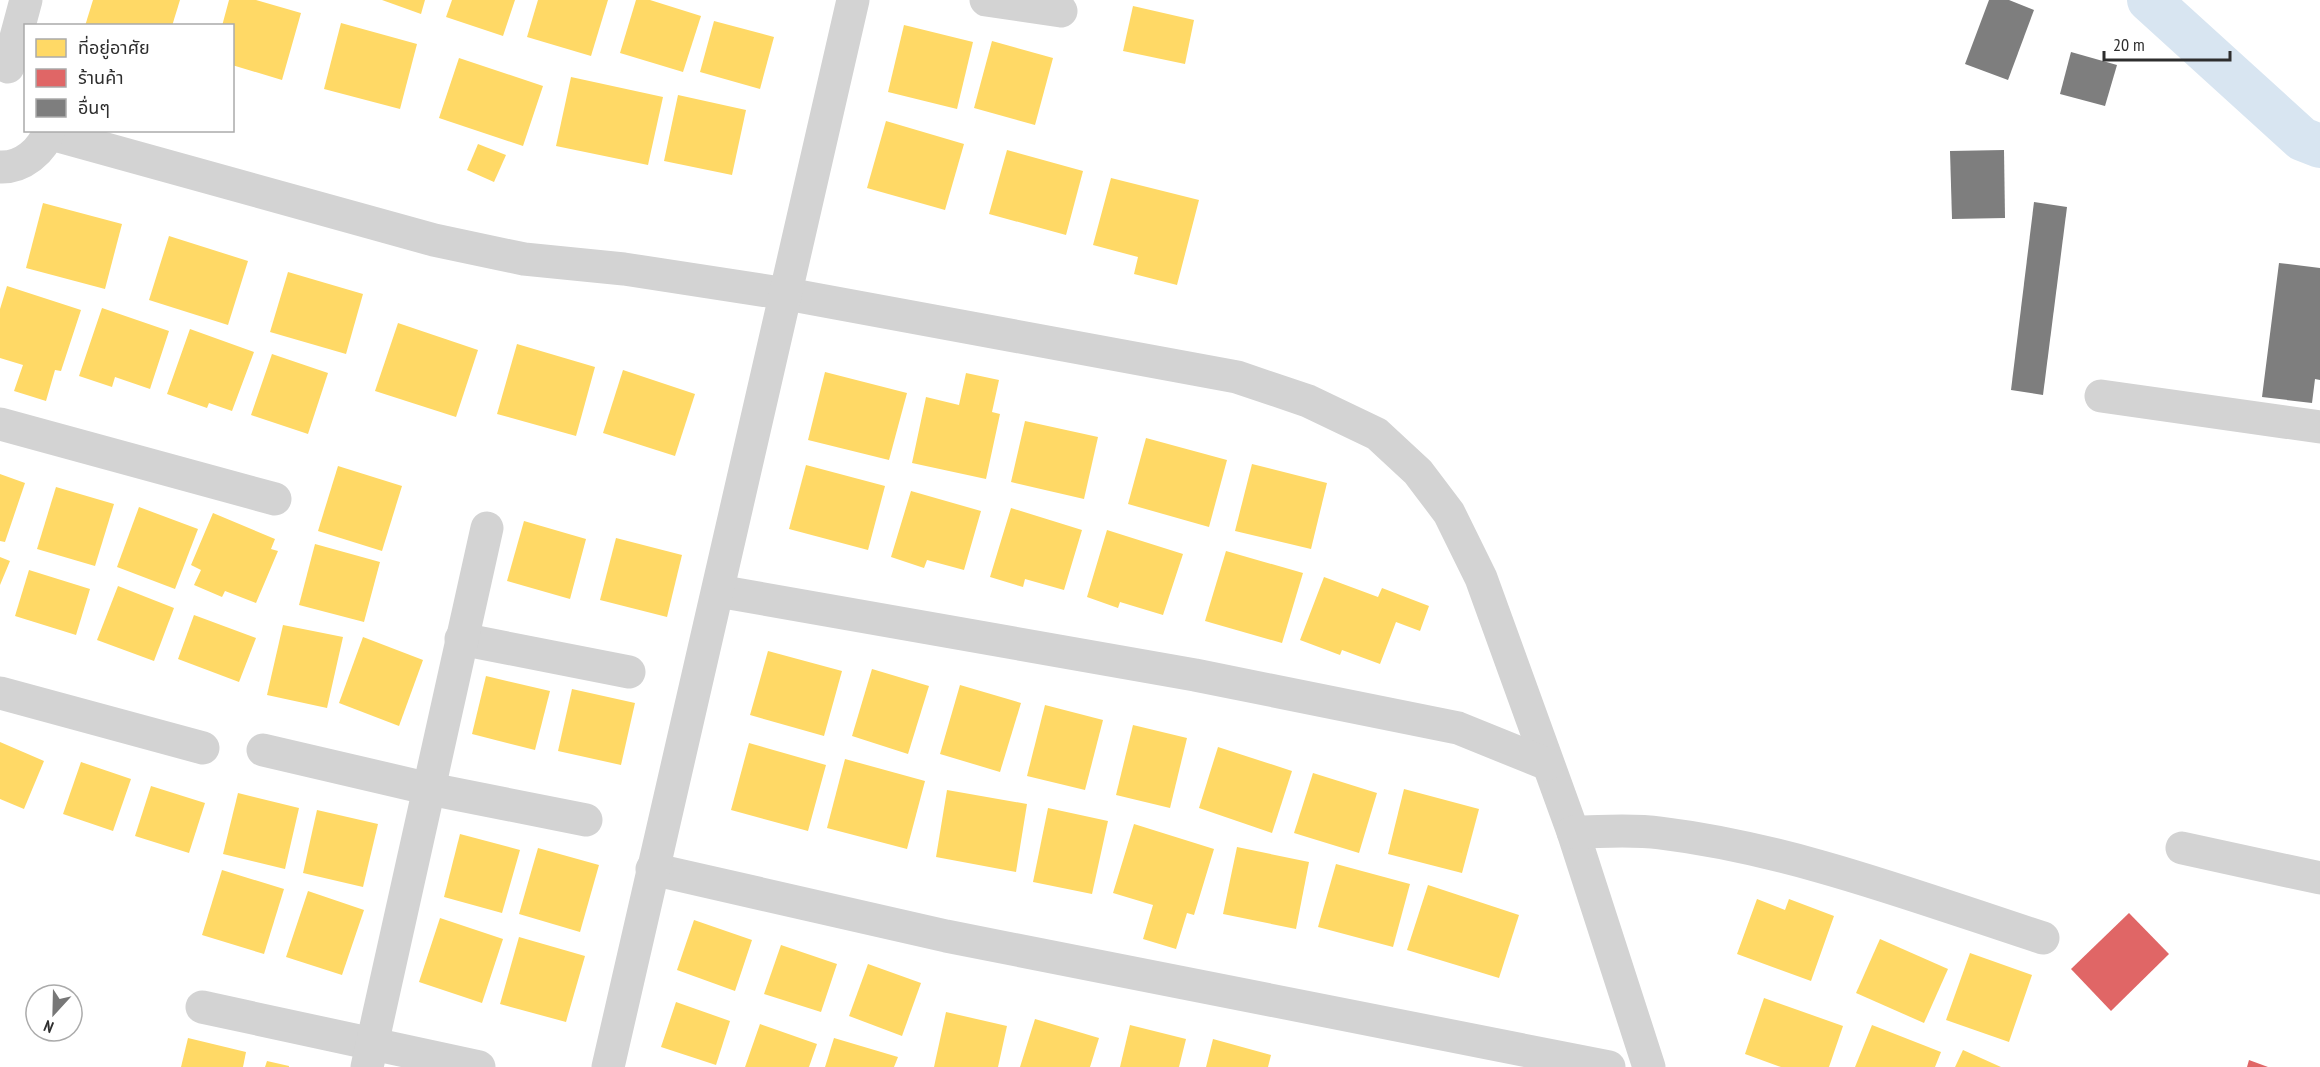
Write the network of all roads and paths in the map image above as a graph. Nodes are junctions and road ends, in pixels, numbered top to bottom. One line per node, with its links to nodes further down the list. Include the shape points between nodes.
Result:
1 (26, 0): 5 (street)
2 (854, 0): 8 (street)
3 (986, 0): 4 (street)
4 (1061, 11)
5 (11, 69)
6 (48, 132): 7 (street, via 39,150 24,162); 8 (street, via 434,240 513,257)
7 (0, 167)
8 (787, 294): 14 (street); 20 (street, via 1237,377 1308,401 1377,434 1418,472 1449,513 1481,578)
9 (2101, 396): 11 (street)
10 (0, 424): 12 (street)
11 (2320, 427)
12 (275, 499)
13 (487, 528): 15 (street)
14 (718, 591): 20 (street, via 1195,675 1458,728); 25 (street)
15 (461, 639): 16 (street); 21 (street)
16 (628, 672)
17 (0, 693): 18 (street)
18 (203, 748)
19 (263, 750): 21 (street)
20 (1547, 764): 23 (street)
21 (430, 789): 22 (street); 29 (street)
22 (586, 820)
23 (1573, 832): 27 (street, via 1658,832 1733,845 1830,869); 33 (street)
24 (2182, 848): 26 (street)
25 (652, 869): 31 (street); 32 (street, via 946,936)
26 (2320, 878)
27 (2043, 938)
28 (202, 1007): 29 (street)
29 (369, 1055): 30 (street)
30 (479, 1067)
31 (608, 1067)
32 (1609, 1067)
33 (1649, 1067)

